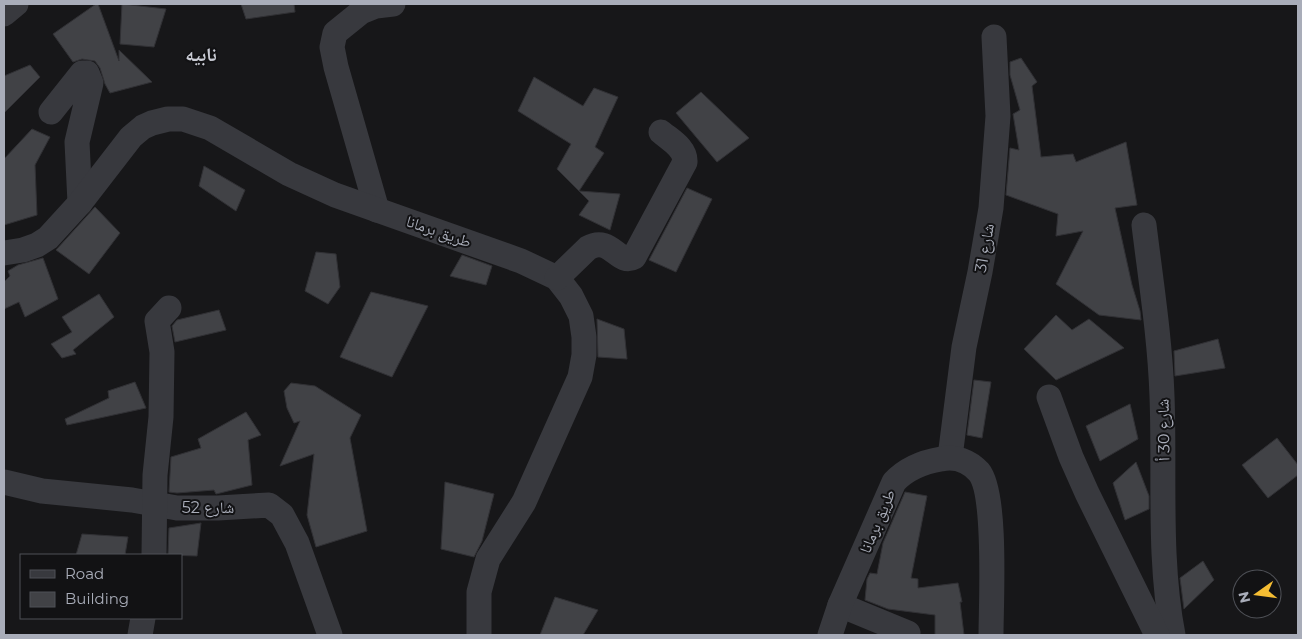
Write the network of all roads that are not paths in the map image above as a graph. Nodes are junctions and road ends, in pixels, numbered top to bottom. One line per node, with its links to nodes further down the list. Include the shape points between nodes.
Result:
1 (16, 4): 3 (street)
2 (393, 4): 8 (street, via 361,12 336,33 332,47)
3 (4, 14)
4 (994, 37): 14 (street, شارع 31, via 998,116 991,208 964,348)
5 (50, 112): 7 (street, via 82,73 87,73 91,83 77,142)
6 (661, 132): 11 (street, via 683,150 685,162 634,257 625,258 605,245 594,244)
7 (80, 203): 8 (street, طريق برمانا, via 113,158 143,127 168,119 183,119 210,128 298,178); 10 (street, طريق برمانا, via 48,238 23,250)
8 (377, 210): 11 (street, طريق برمانا, via 521,261)
9 (1144, 225): 27 (street, شارع 30 أ, via 1162,394 1166,572)
10 (4, 253)
11 (557, 278): 23 (street, طريق برمانا, via 581,316 584,355 580,377 524,502 488,559 479,592)
12 (170, 308): 16 (street, via 157,321 162,352 162,417)
13 (1050, 397): 26 (street, via 1087,493)
14 (950, 457): 18 (street, طريق برمانا, via 917,465 894,482); 25 (street, via 962,460 979,472 987,489)
15 (4, 482): 16 (street, شارع 52, via 42,491)
16 (155, 504): 17 (street); 22 (street, شارع 52, via 178,508 269,505 282,515 297,543)
17 (154, 554)
18 (840, 605): 20 (street); 24 (street, طريق برمانا)
19 (143, 619): 21 (street)
20 (908, 633)
21 (140, 635)
22 (330, 635)
23 (479, 635)
24 (830, 635)
25 (991, 635)
26 (1157, 635)
27 (1173, 635)

